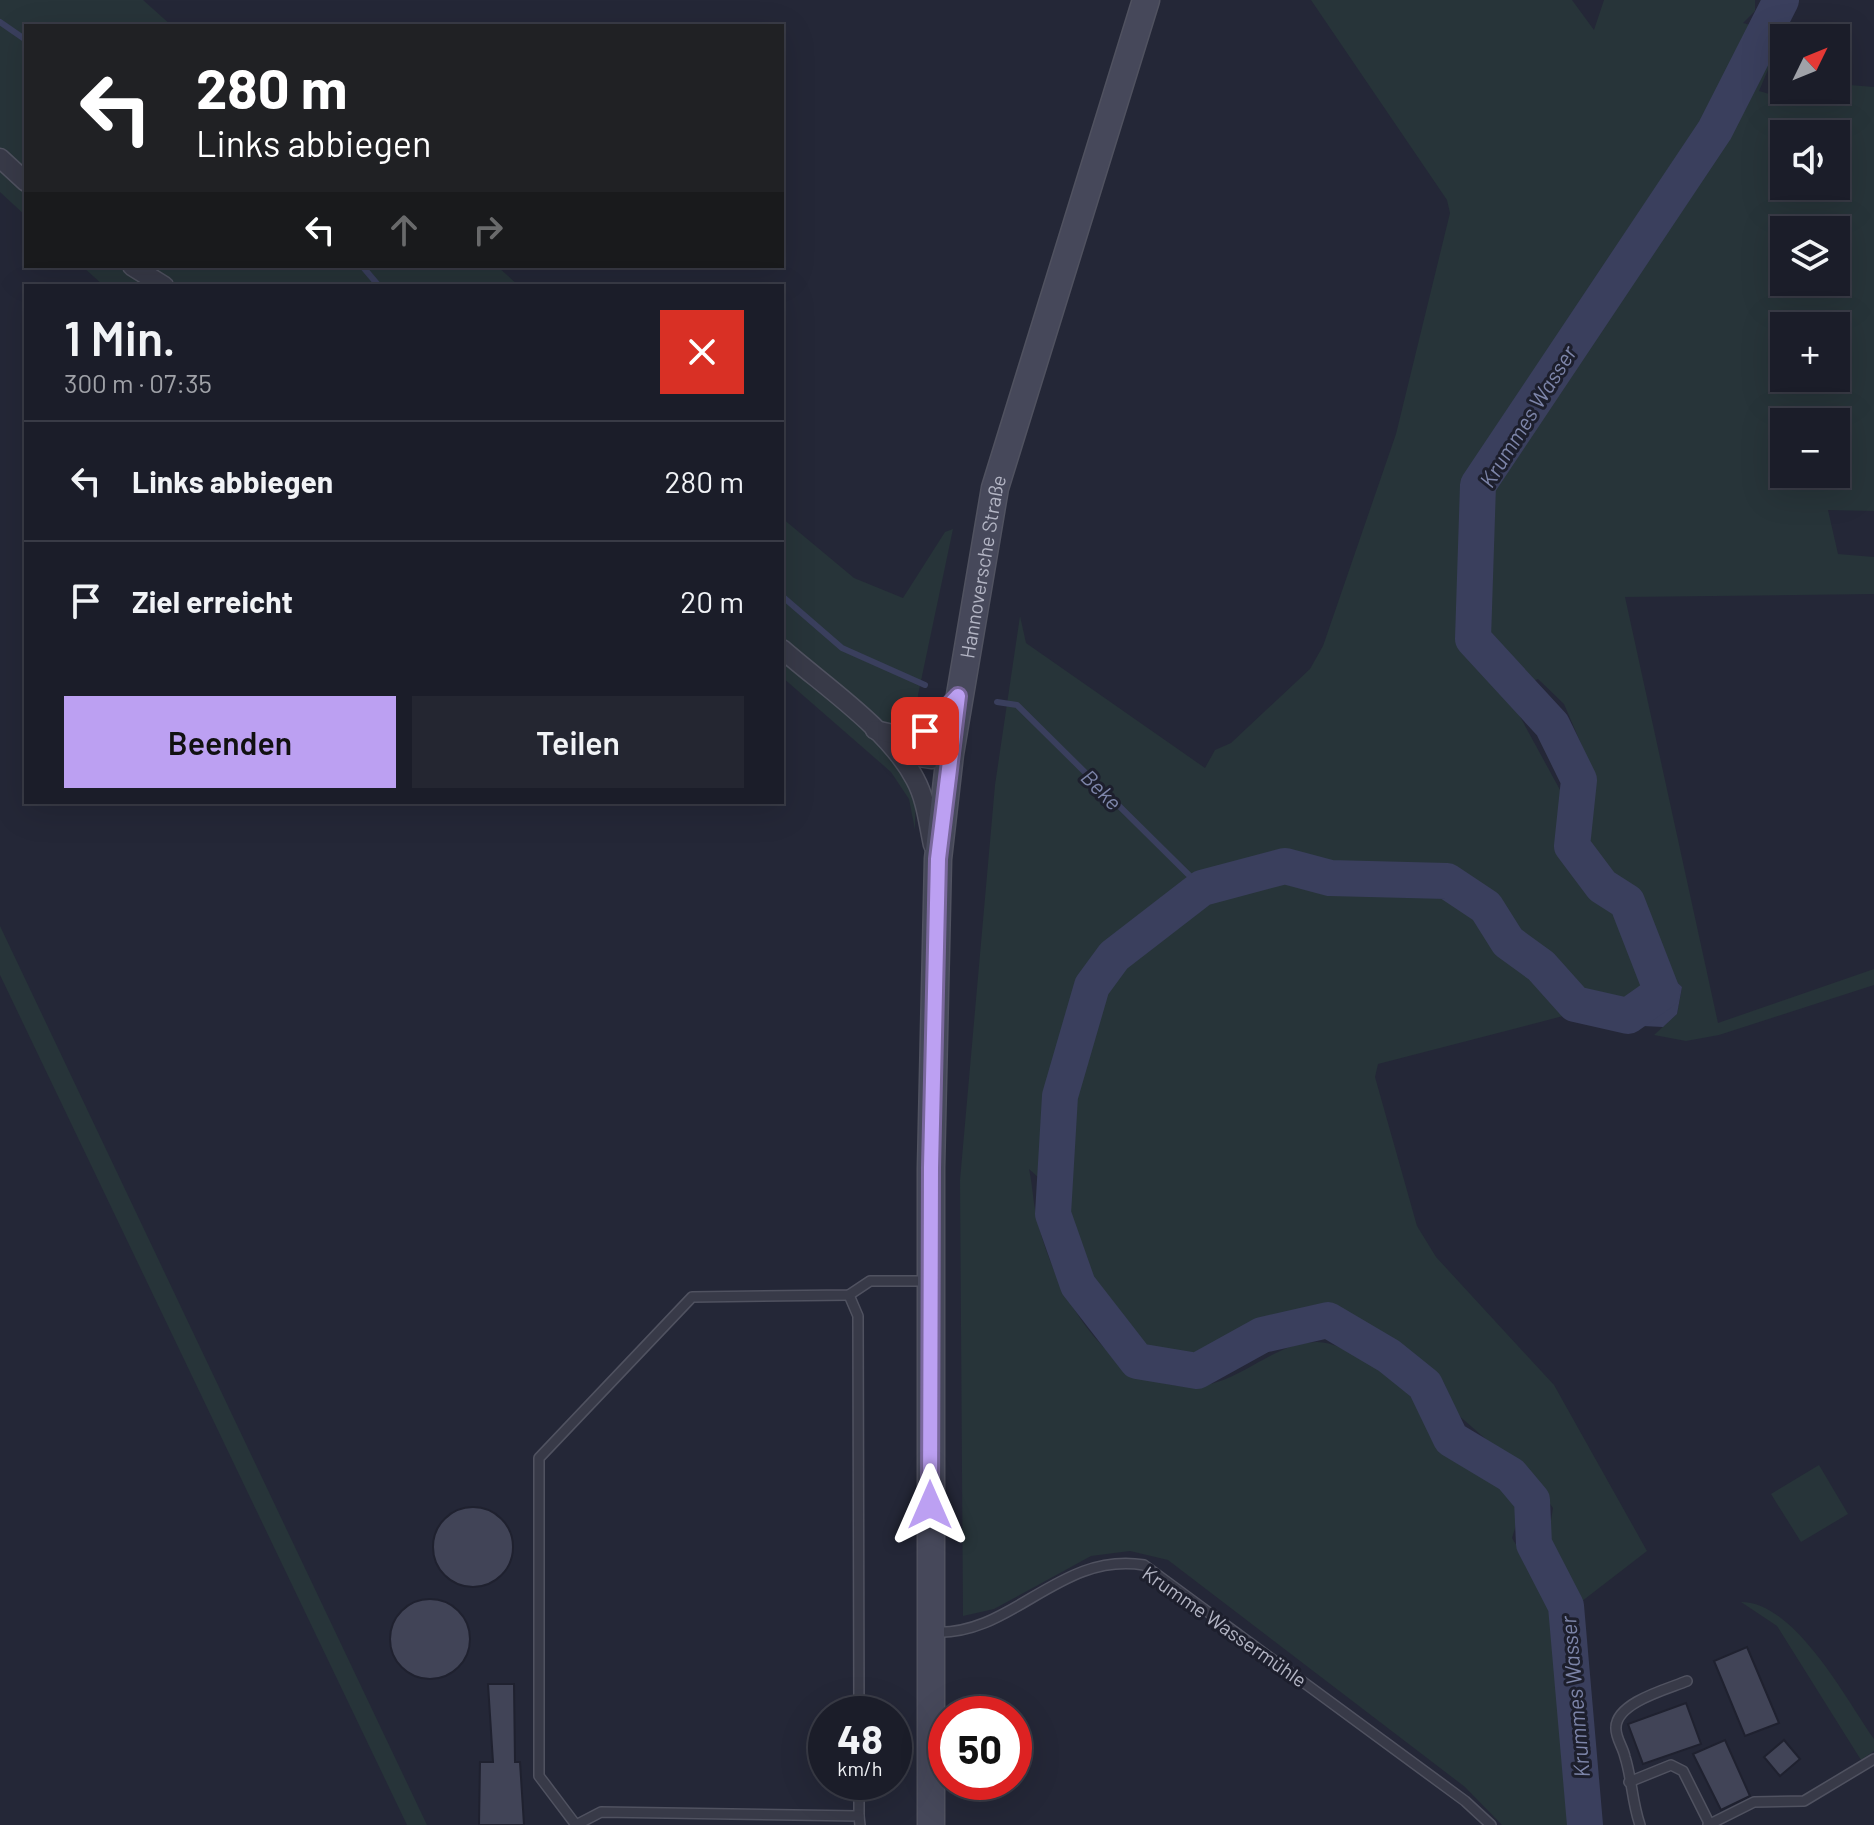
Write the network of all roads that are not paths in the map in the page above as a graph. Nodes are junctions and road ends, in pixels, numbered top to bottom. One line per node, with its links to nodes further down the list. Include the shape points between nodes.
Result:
1 (1146, 0): 7 (main road, Hannoversche Straße, via 995,488)
2 (0, 158): 3 (street)
3 (24, 180)
4 (135, 268): 5 (street)
5 (161, 284)
6 (784, 651): 8 (street, via 875,730)
7 (958, 696): 8 (street, via 925,731); 9 (main road, Hannoversche Straße)
8 (901, 745): 9 (street, via 931,759); 10 (street, via 926,807)
9 (950, 754): 10 (main road, Hannoversche Straße)
10 (938, 859): 11 (main road, Hannoversche Straße)
11 (931, 1281): 12 (lane, via 870,1281); 13 (main road, Hannoversche Straße)
12 (849, 1295): 15 (lane, via 858,1316); 21 (lane, via 692,1297 539,1458 539,1776)
13 (930, 1632): 22 (main road, Hannoversche Straße); 23 (lane, Krumme Wassermühle, via 951,1633 981,1624 1098,1564 1144,1565)
14 (1687, 1681): 17 (lane, via 1630,1706 1618,1717 1615,1730)
15 (859, 1696)
16 (1874, 1759): 20 (lane, via 1804,1801 1754,1802)
17 (1629, 1782): 20 (lane, via 1671,1765 1683,1771); 24 (lane)
18 (859, 1800): 19 (lane)
19 (859, 1821): 21 (lane, via 601,1812)
20 (1708, 1824)
21 (576, 1825)
22 (931, 1825)
23 (1491, 1825)
24 (1640, 1825)

